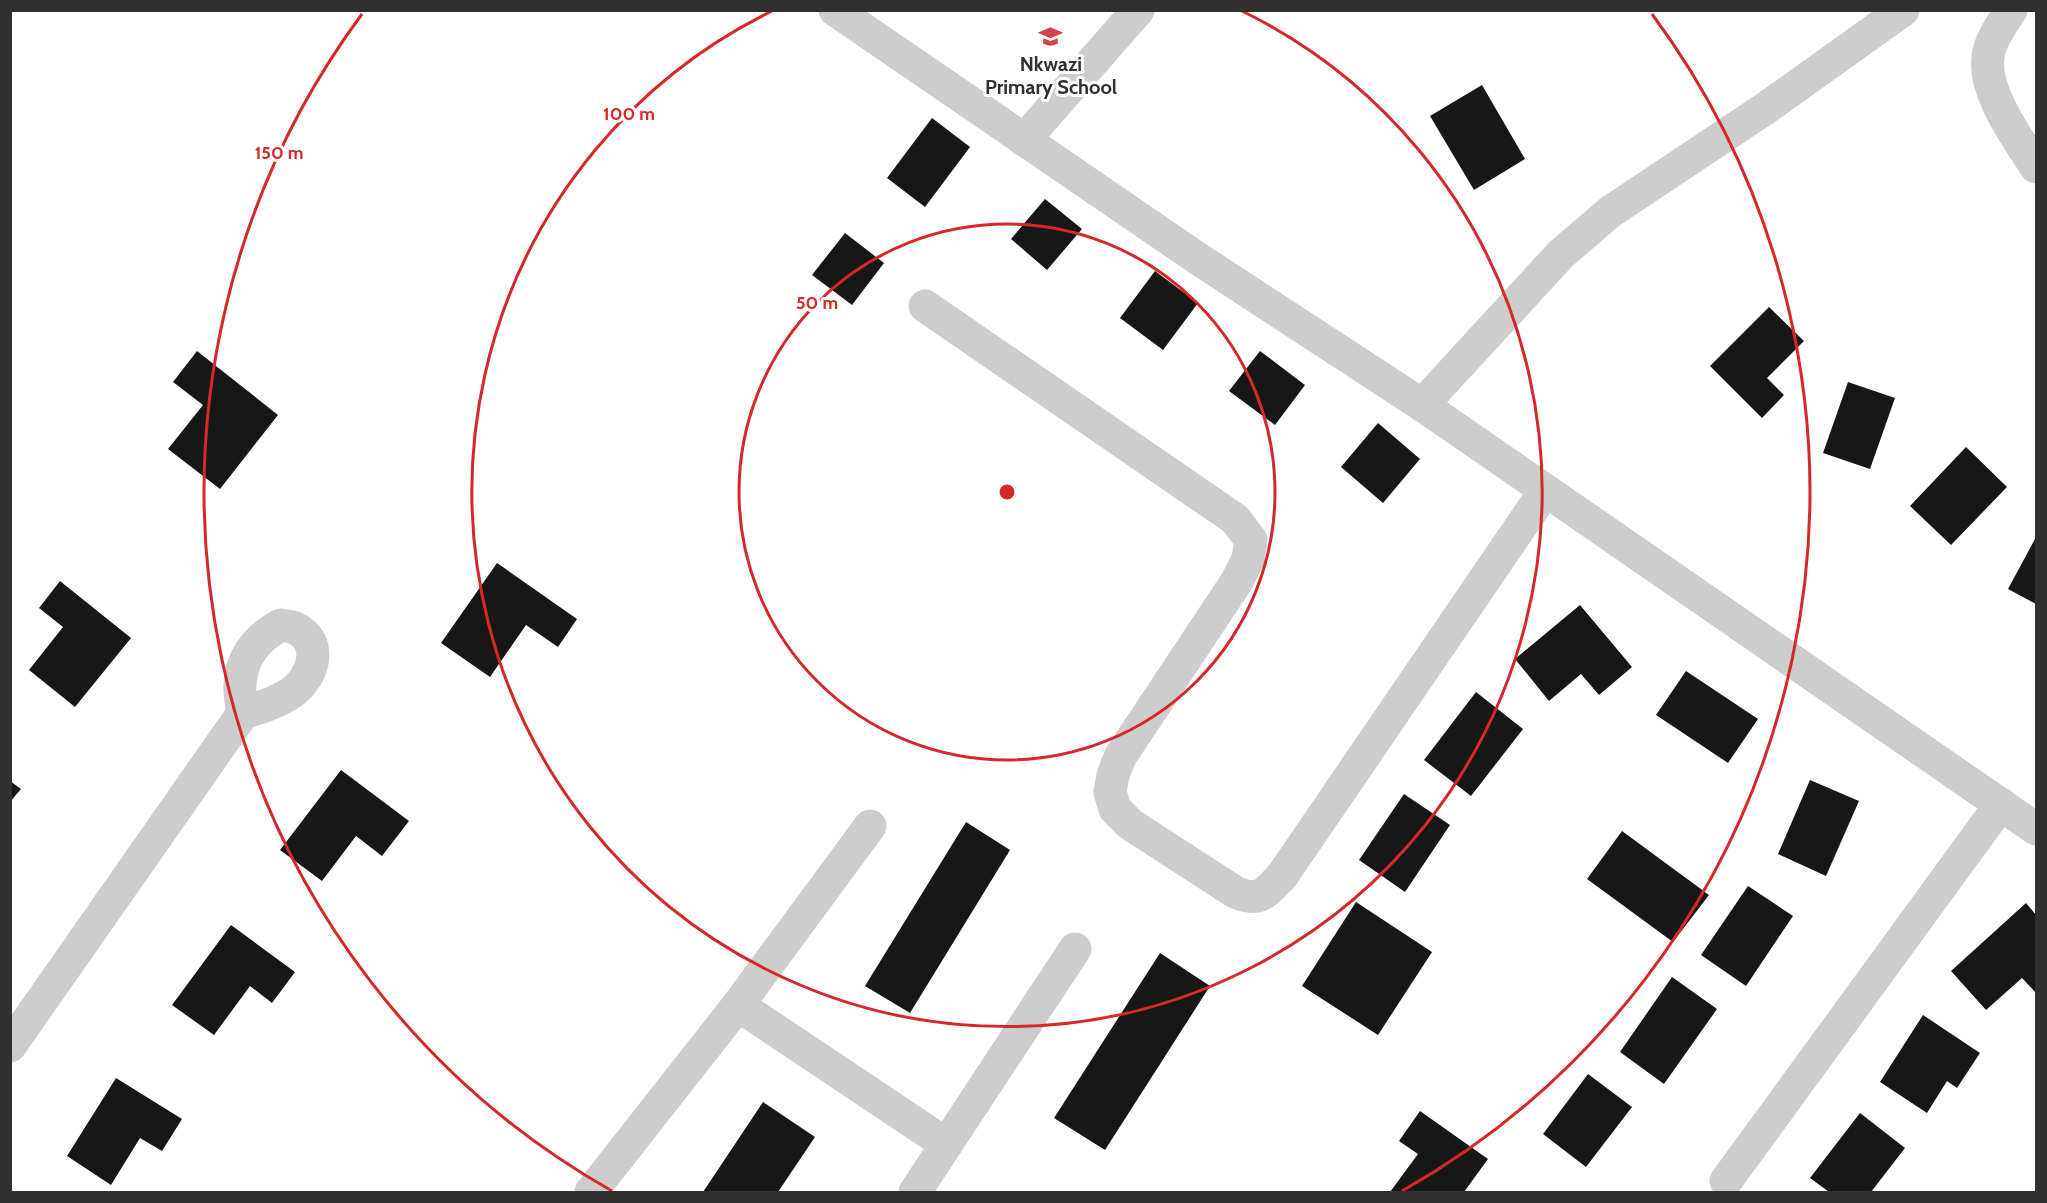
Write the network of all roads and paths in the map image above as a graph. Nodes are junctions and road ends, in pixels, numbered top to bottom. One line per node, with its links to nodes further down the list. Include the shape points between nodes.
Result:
1 (835, 10): 5 (street)
2 (1138, 10): 5 (street)
3 (1903, 10): 8 (street, via 1610,212 1561,254)
4 (2011, 10): 6 (street, via 1997,31 1988,57 1990,81 2005,120)
5 (1024, 140): 8 (street)
6 (2037, 167)
7 (925, 306): 9 (street, via 1235,519 1251,540 1248,559 1237,581 1120,757 1110,792 1115,809 1130,824 1248,898 1260,896 1282,876)
8 (1422, 405): 9 (street)
9 (1545, 491): 11 (street)
10 (243, 713): 16 (street)
11 (2001, 804): 13 (street); 18 (street)
12 (870, 826): 15 (street)
13 (2037, 829)
14 (1075, 949): 17 (street)
15 (738, 1005): 17 (street); 19 (street)
16 (10, 1046)
17 (946, 1144): 20 (street)
18 (1726, 1181)
19 (591, 1192)
20 (915, 1192)

